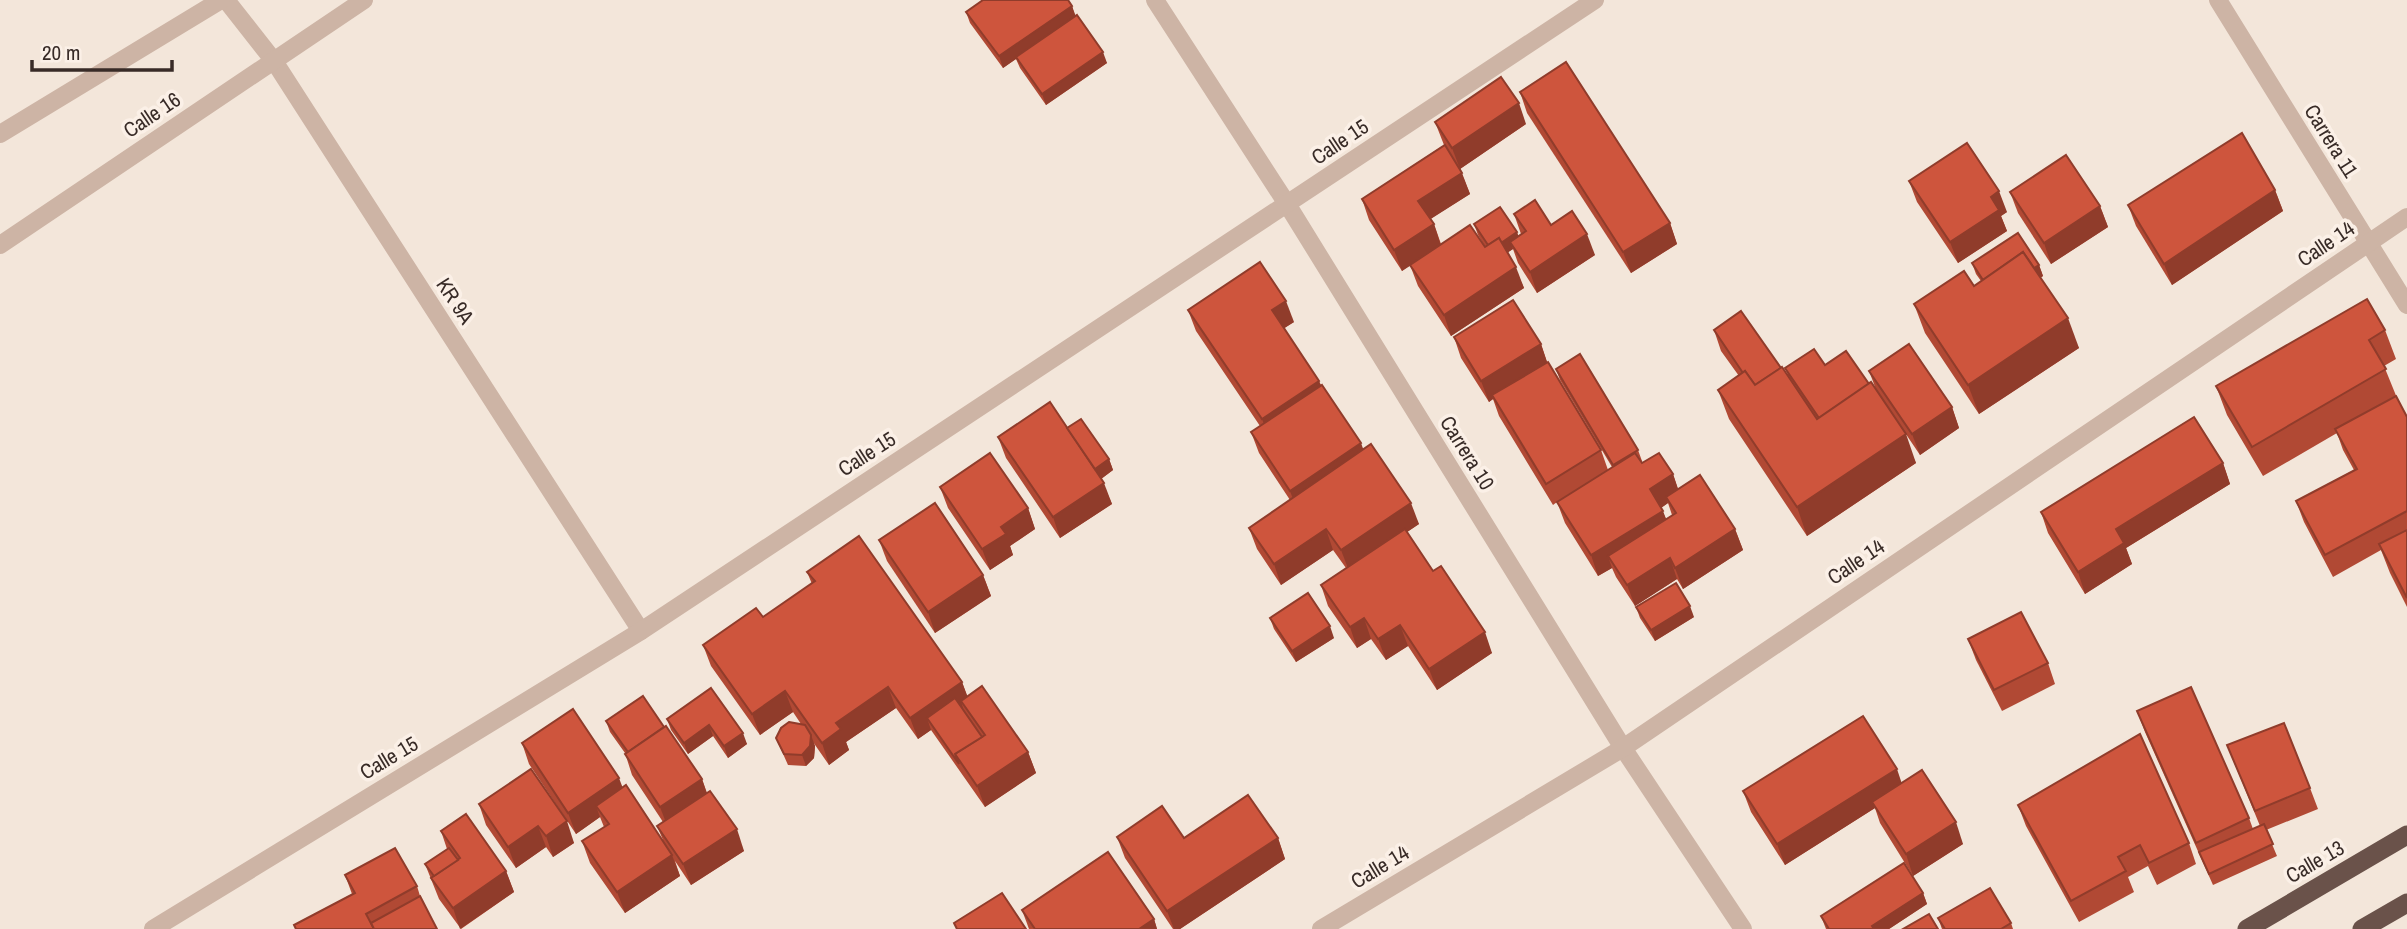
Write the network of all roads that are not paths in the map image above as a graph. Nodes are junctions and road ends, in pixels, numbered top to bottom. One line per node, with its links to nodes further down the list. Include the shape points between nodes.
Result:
1 (223, 0): 6 (street, KR 9A); 7 (street)
2 (364, 0): 6 (street, Calle 16)
3 (1155, 0): 8 (street, Carrera 10)
4 (1595, 0): 8 (street, Calle 15)
5 (2218, 0): 10 (street, Carrera 11)
6 (274, 61): 11 (street, Calle 16); 13 (street, KR 9A)
7 (0, 134)
8 (1287, 204): 13 (street, Calle 15); 14 (street, Carrera 10)
9 (2407, 217): 10 (street, Calle 14)
10 (2368, 243): 12 (street, Carrera 11); 14 (street, Calle 14)
11 (0, 245)
12 (2407, 305)
13 (640, 631): 17 (street, Calle 15)
14 (1623, 748): 18 (street, Calle 14); 19 (street, Carrera 10)
15 (2407, 835): 20 (highway, Calle 13)
16 (2407, 903): 21 (highway)
17 (153, 929)
18 (1321, 929)
19 (1743, 929)
20 (2247, 929)
21 (2362, 929)

